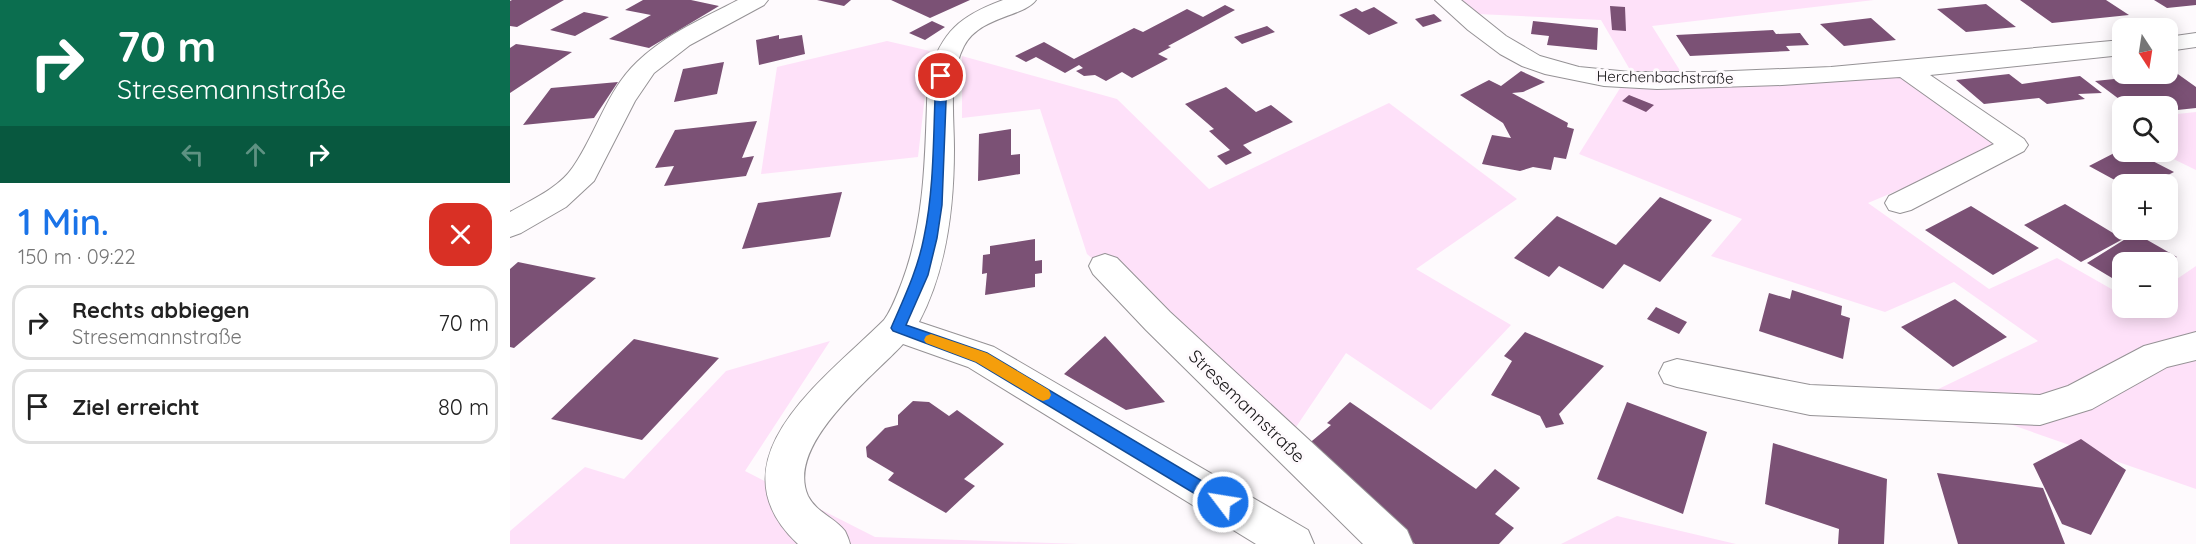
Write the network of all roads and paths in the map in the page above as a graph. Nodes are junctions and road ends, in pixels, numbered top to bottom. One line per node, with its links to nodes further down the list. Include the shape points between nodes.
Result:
1 (756, 0): 9 (street, via 681,40 645,68 622,101 584,174 555,200)
2 (1024, 0): 11 (street, via 970,24 955,37 946,55 941,76 931,238 921,275)
3 (1447, 0): 7 (street, Herchenbachstraße, via 1510,50 1530,61 1570,72 1685,80)
4 (2196, 40): 5 (street)
5 (2178, 43)
6 (2112, 49): 7 (street, Herchenbachstraße)
7 (1905, 69): 8 (street, via 2014,145)
8 (1900, 203)
9 (510, 226)
10 (1105, 266): 16 (street, Stresemannstraße)
11 (898, 328): 14 (street, via 822,401 789,454 783,482 790,505); 15 (street, via 981,357)
12 (2196, 346): 13 (street, via 2157,356 2079,398 2040,410 1810,400)
13 (1677, 373)
14 (829, 544)
15 (1293, 544)
16 (1392, 544)

